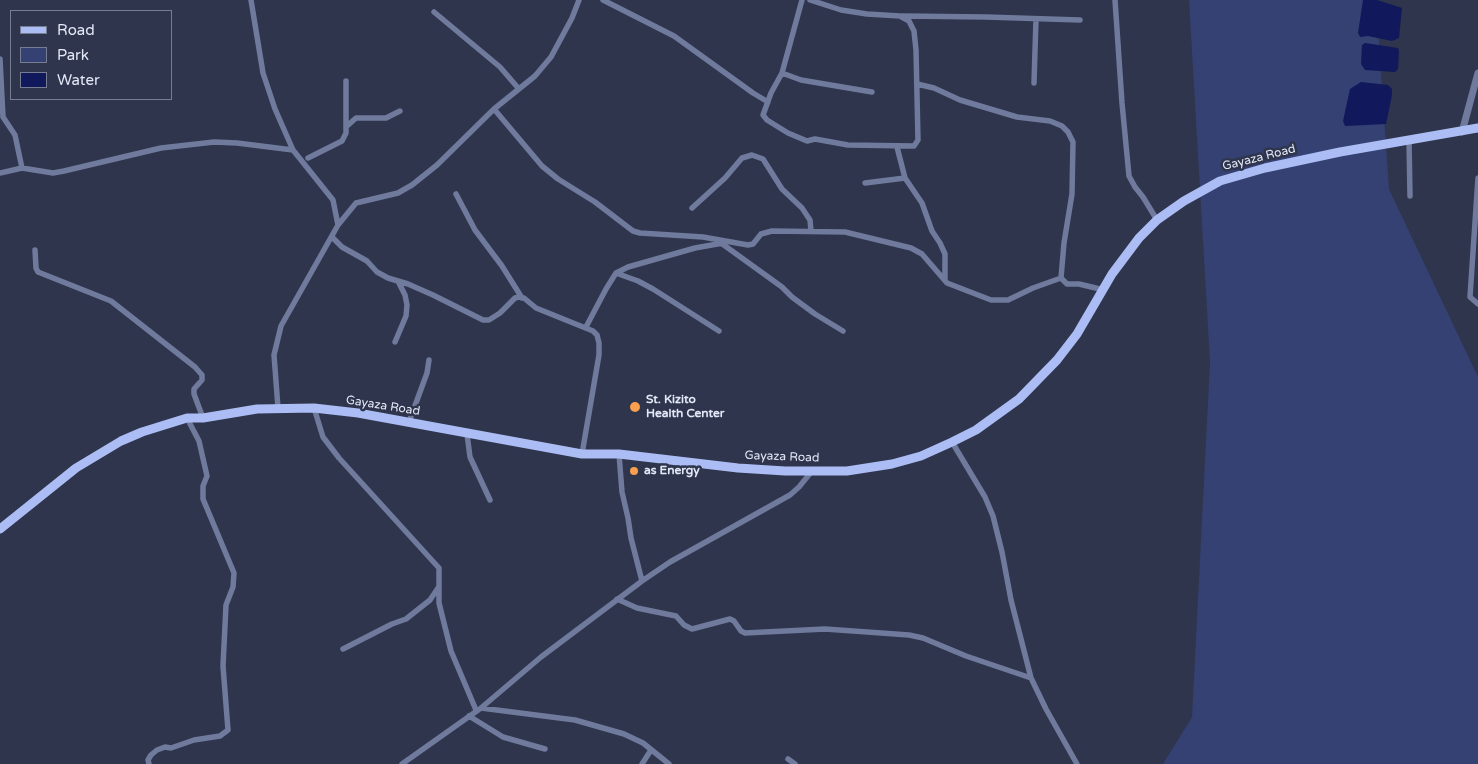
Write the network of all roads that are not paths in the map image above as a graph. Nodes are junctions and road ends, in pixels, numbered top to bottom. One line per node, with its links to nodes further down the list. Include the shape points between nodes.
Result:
1 (251, 0): 27 (street, via 263,73)
2 (579, 0): 17 (street, via 551,57)
3 (603, 0): 19 (street, via 674,36)
4 (802, 0): 12 (street)
5 (810, 0): 8 (street, via 841,10)
6 (1115, 0): 37 (street, via 1129,176)
7 (434, 12): 17 (street, via 500,67)
8 (900, 16): 9 (street); 16 (street, via 909,21 914,31)
9 (1036, 19): 10 (street); 15 (street)
10 (1080, 20)
11 (0, 59): 29 (street, via 3,117 15,135)
12 (782, 73): 18 (street, via 801,80); 19 (street)
13 (1478, 73): 24 (street)
14 (346, 81): 22 (street)
15 (1034, 83)
16 (917, 84): 26 (street, via 917,143 910,147); 44 (street, via 1017,117 1050,121 1068,132 1072,142 1072,194)
17 (519, 89): 20 (street)
18 (872, 92)
19 (768, 102): 26 (street, via 763,115 767,120 808,141)
20 (494, 110): 38 (street, via 437,166 412,185 398,193 356,203); 41 (street, via 558,180 595,202 633,231)
21 (400, 111): 22 (street, via 386,118 356,118)
22 (347, 126): 28 (street, via 342,141)
23 (1478, 128): 24 (main road, Gayaza Road)
24 (1462, 132): 25 (main road, Gayaza Road)
25 (1409, 140): 35 (street); 37 (main road, Gayaza Road, via 1276,165 1220,181)
26 (896, 147): 31 (street)
27 (293, 150): 29 (street, via 214,142 161,148 52,173); 38 (street, via 331,195)
28 (308, 158)
29 (22, 168): 30 (street)
30 (0, 172)
31 (905, 178): 33 (street); 45 (street, via 922,203 945,254)
32 (1478, 178): 49 (street, via 1470,297)
33 (865, 183)
34 (456, 194): 48 (street, via 475,230)
35 (1410, 196)
36 (692, 208): 39 (street, via 742,158 752,154 763,160 782,189 802,208)
37 (1157, 220): 47 (main road, Gayaza Road, via 1124,257)
38 (338, 225): 40 (street)
39 (812, 230): 41 (street, via 772,230 748,245); 45 (street, via 845,232 911,248 922,254)
40 (332, 237): 46 (street, via 342,247 367,261 377,272); 55 (street, via 281,326 274,355)
41 (725, 242): 43 (street); 52 (street, via 792,298)
42 (36, 250): 58 (street, via 38,272 111,301 195,367 202,375 194,389)
43 (616, 273): 50 (street); 51 (street, via 638,280)
44 (1061, 278): 45 (street, via 999,301); 47 (street, via 1067,284)
45 (945, 280)
46 (398, 281): 48 (street, via 483,320 500,313 515,298); 53 (street, via 407,305)
47 (1104, 290): 61 (main road, Gayaza Road, via 1077,334 1036,384 1001,413)
48 (522, 298): 50 (street, via 536,308)
49 (1478, 304)
50 (586, 327): 62 (street, via 597,335 599,343)
51 (720, 331)
52 (843, 331)
53 (395, 342)
54 (429, 360): 59 (street, via 425,381)
55 (278, 408): 56 (main road, Gayaza Road); 58 (main road, Gayaza Road)
56 (314, 408): 59 (main road, Gayaza Road); 68 (street, via 323,437 339,458 438,568)
57 (187, 418): 58 (main road, Gayaza Road); 66 (main road, Gayaza Road, via 142,432 100,452); 77 (street, via 199,442 208,476 202,499 234,573 226,605 223,666 228,730 220,736 157,750 148,760)
58 (202, 418)
59 (409, 422): 60 (main road, Gayaza Road)
60 (467, 434): 62 (main road, Gayaza Road); 65 (street, via 470,457)
61 (952, 442): 64 (main road, Gayaza Road, via 892,464 847,471); 71 (street, via 993,516)
62 (582, 454): 63 (main road, Gayaza Road)
63 (619, 454): 64 (main road, Gayaza Road, via 738,468); 67 (street, via 622,492)
64 (812, 471): 67 (street, via 790,495)
65 (490, 500)
66 (0, 528)
67 (642, 581): 69 (street)
68 (439, 586): 70 (street, via 430,600 406,620); 72 (street, via 439,603 451,651)
69 (617, 600): 71 (street, via 676,616 692,629 730,619 745,633 826,629 909,635); 72 (street)
70 (343, 649)
71 (1032, 678): 82 (street)
72 (478, 709): 73 (street); 75 (street, via 587,723 637,739)
73 (469, 716): 74 (street, via 503,738); 78 (street)
74 (545, 749)
75 (651, 750): 79 (street); 80 (street)
76 (788, 759): 81 (street)
77 (149, 764)
78 (402, 764)
79 (642, 764)
80 (669, 764)
81 (795, 764)
82 (1077, 764)

